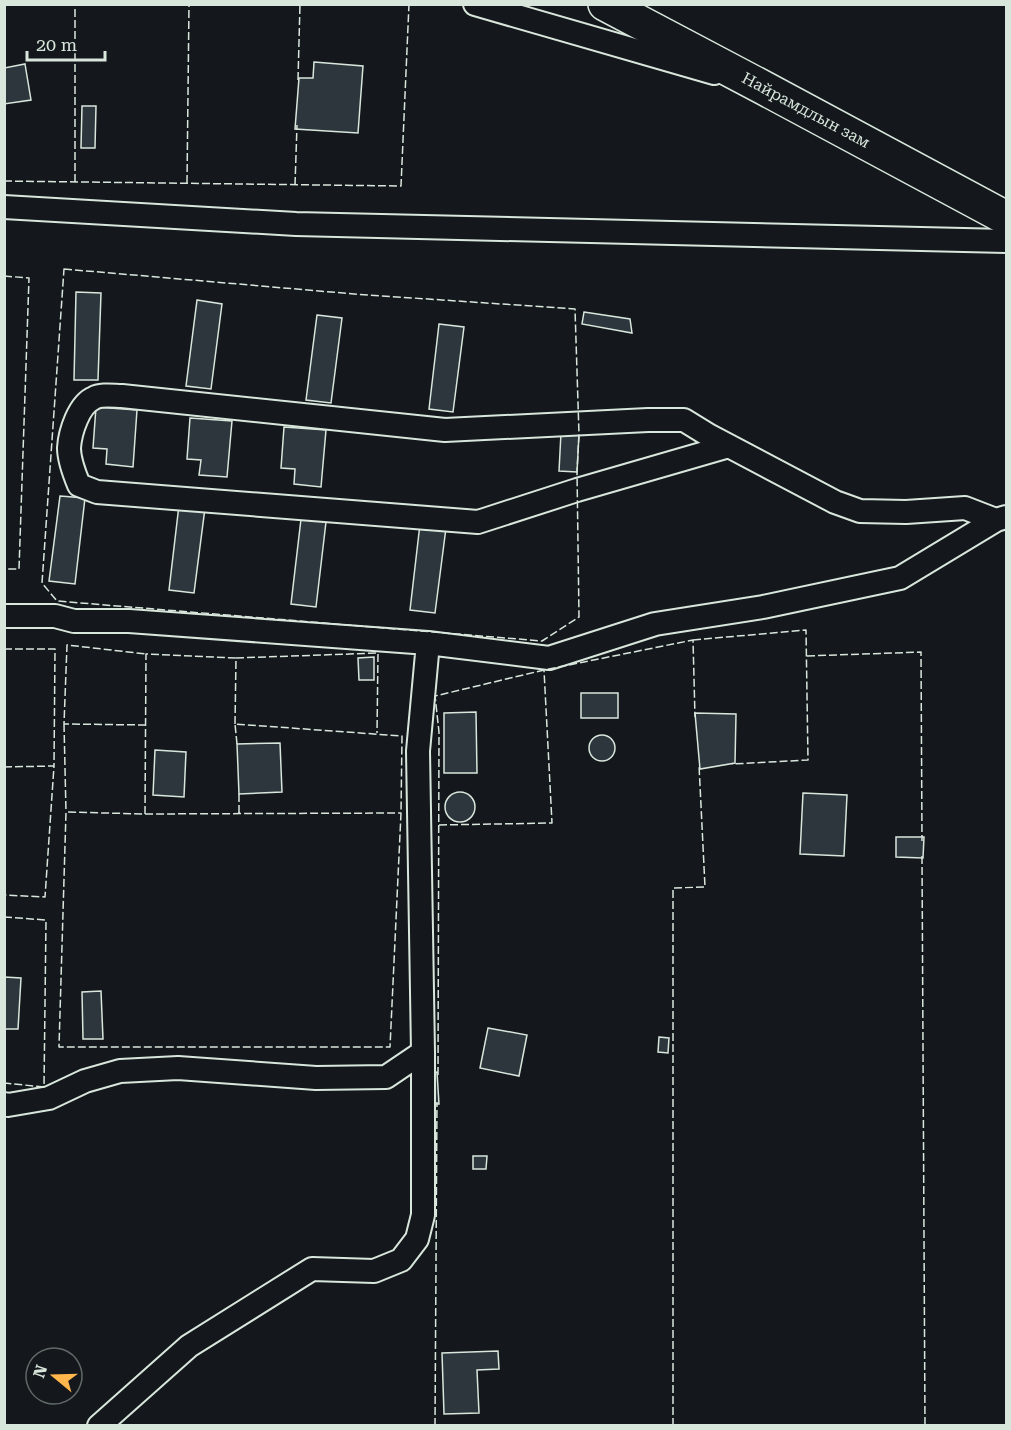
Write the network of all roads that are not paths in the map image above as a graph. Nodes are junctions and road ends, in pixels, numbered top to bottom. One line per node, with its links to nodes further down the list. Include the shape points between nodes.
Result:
1 (475, 4): 3 (street)
2 (605, 4): 3 (main road, Найрамдлын зам)
3 (764, 88): 5 (main road, Найрамдлын зам)
4 (4, 207): 6 (street, via 296,224)
5 (1006, 218)
6 (1006, 242)
7 (729, 446): 7 (street, via 684,420 445,430 122,396 95,397 83,404 69,448 79,485 97,492 477,522); 8 (street, via 835,502 860,511 965,508)
8 (1001, 519): 10 (street, via 900,579 763,608 654,624 549,658)
9 (4, 616): 10 (street, via 55,616 74,621 129,621)
10 (428, 643): 11 (street, via 418,751)
11 (423, 1052): 12 (street, via 386,1077 316,1078 178,1068 120,1071 85,1081 49,1098); 13 (street, via 423,1215 417,1239 401,1260 374,1271 312,1269 189,1346)
12 (4, 1104)
13 (99, 1425)

